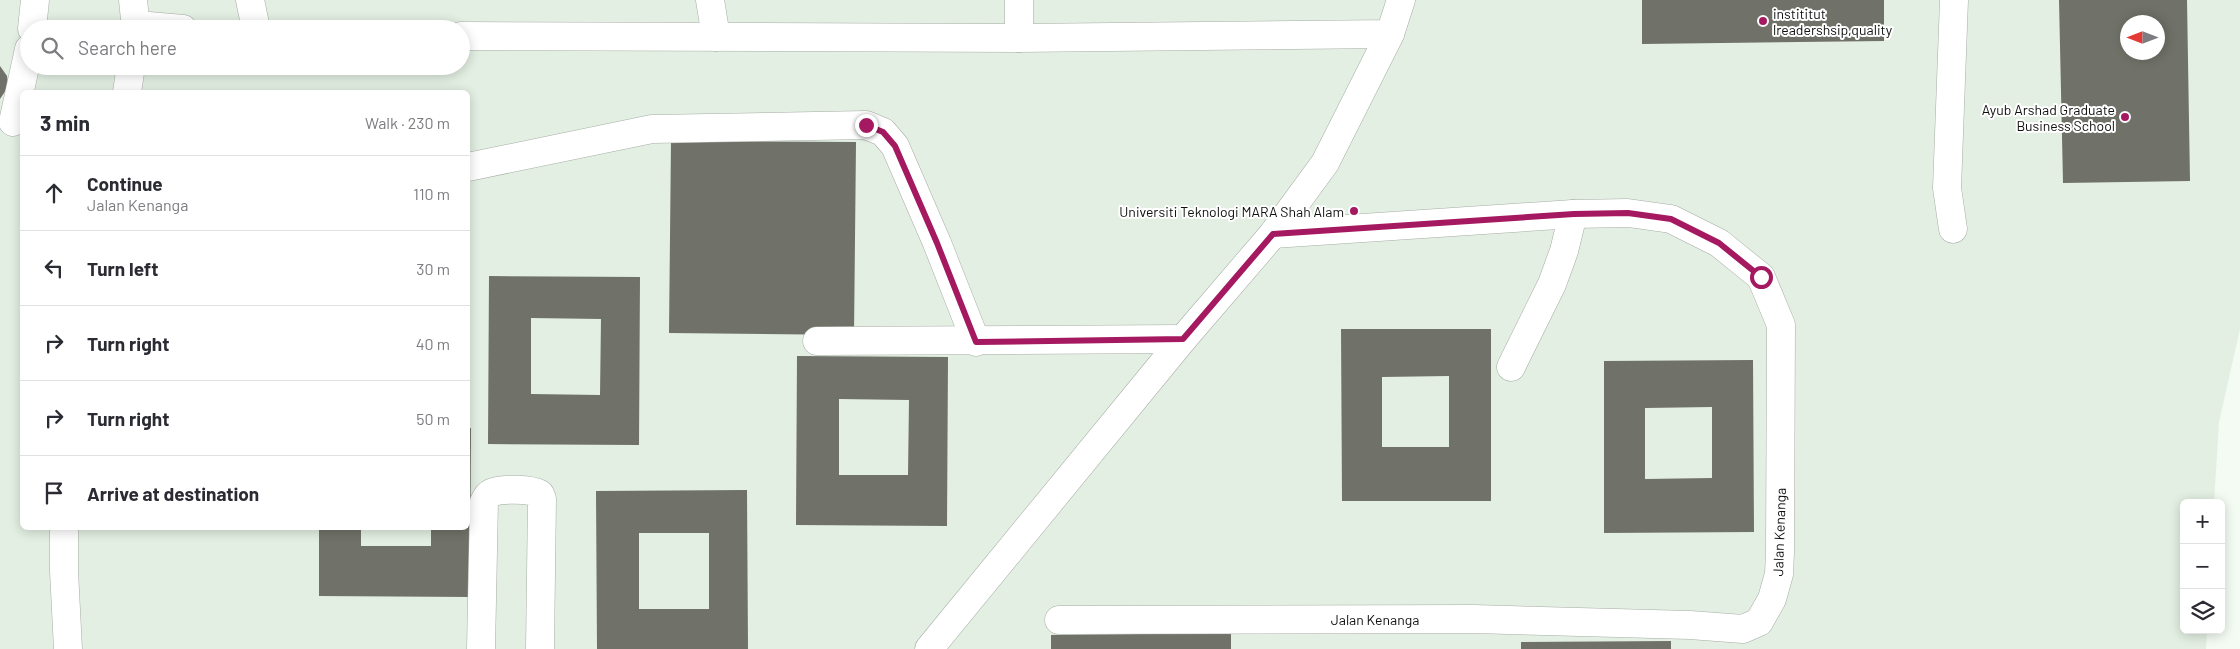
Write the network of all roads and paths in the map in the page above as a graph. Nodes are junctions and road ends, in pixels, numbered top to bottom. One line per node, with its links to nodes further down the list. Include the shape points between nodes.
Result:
1 (35, 0): 7 (street)
2 (250, 0): 8 (street)
3 (710, 0): 11 (street)
4 (1019, 0): 12 (street)
5 (1401, 0): 9 (street)
6 (1954, 0): 21 (street, via 1947,188)
7 (33, 20)
8 (254, 20)
9 (1390, 34): 12 (street); 22 (street, via 1325,163)
10 (470, 36): 11 (street)
11 (716, 37): 12 (street)
12 (1018, 38)
13 (23, 75): 16 (street)
14 (130, 75): 17 (street)
15 (20, 90): 18 (street)
16 (20, 90)
17 (127, 90)
18 (13, 122)
19 (470, 168): 25 (street, via 652,129 866,125 883,132 895,146)
20 (1574, 214): 22 (street, Jalan Kenanga); 26 (street, via 1552,284); 29 (street, Jalan Kenanga, via 1628,213 1671,219 1719,243 1761,277 1781,325 1780,552 1779,574 1772,600 1759,622 1743,629)
21 (1953, 229)
22 (1273, 234): 23 (street)
23 (1183, 339): 25 (street); 33 (street)
24 (817, 341): 25 (street)
25 (976, 342)
26 (1511, 367)
27 (64, 530): 30 (street)
28 (1059, 620): 29 (street, Jalan Kenanga, via 1474,619)
29 (1686, 637)
30 (68, 649)
31 (481, 649): 32 (street, via 484,502 494,491 534,490 542,499)
32 (540, 649)
33 (929, 649)

